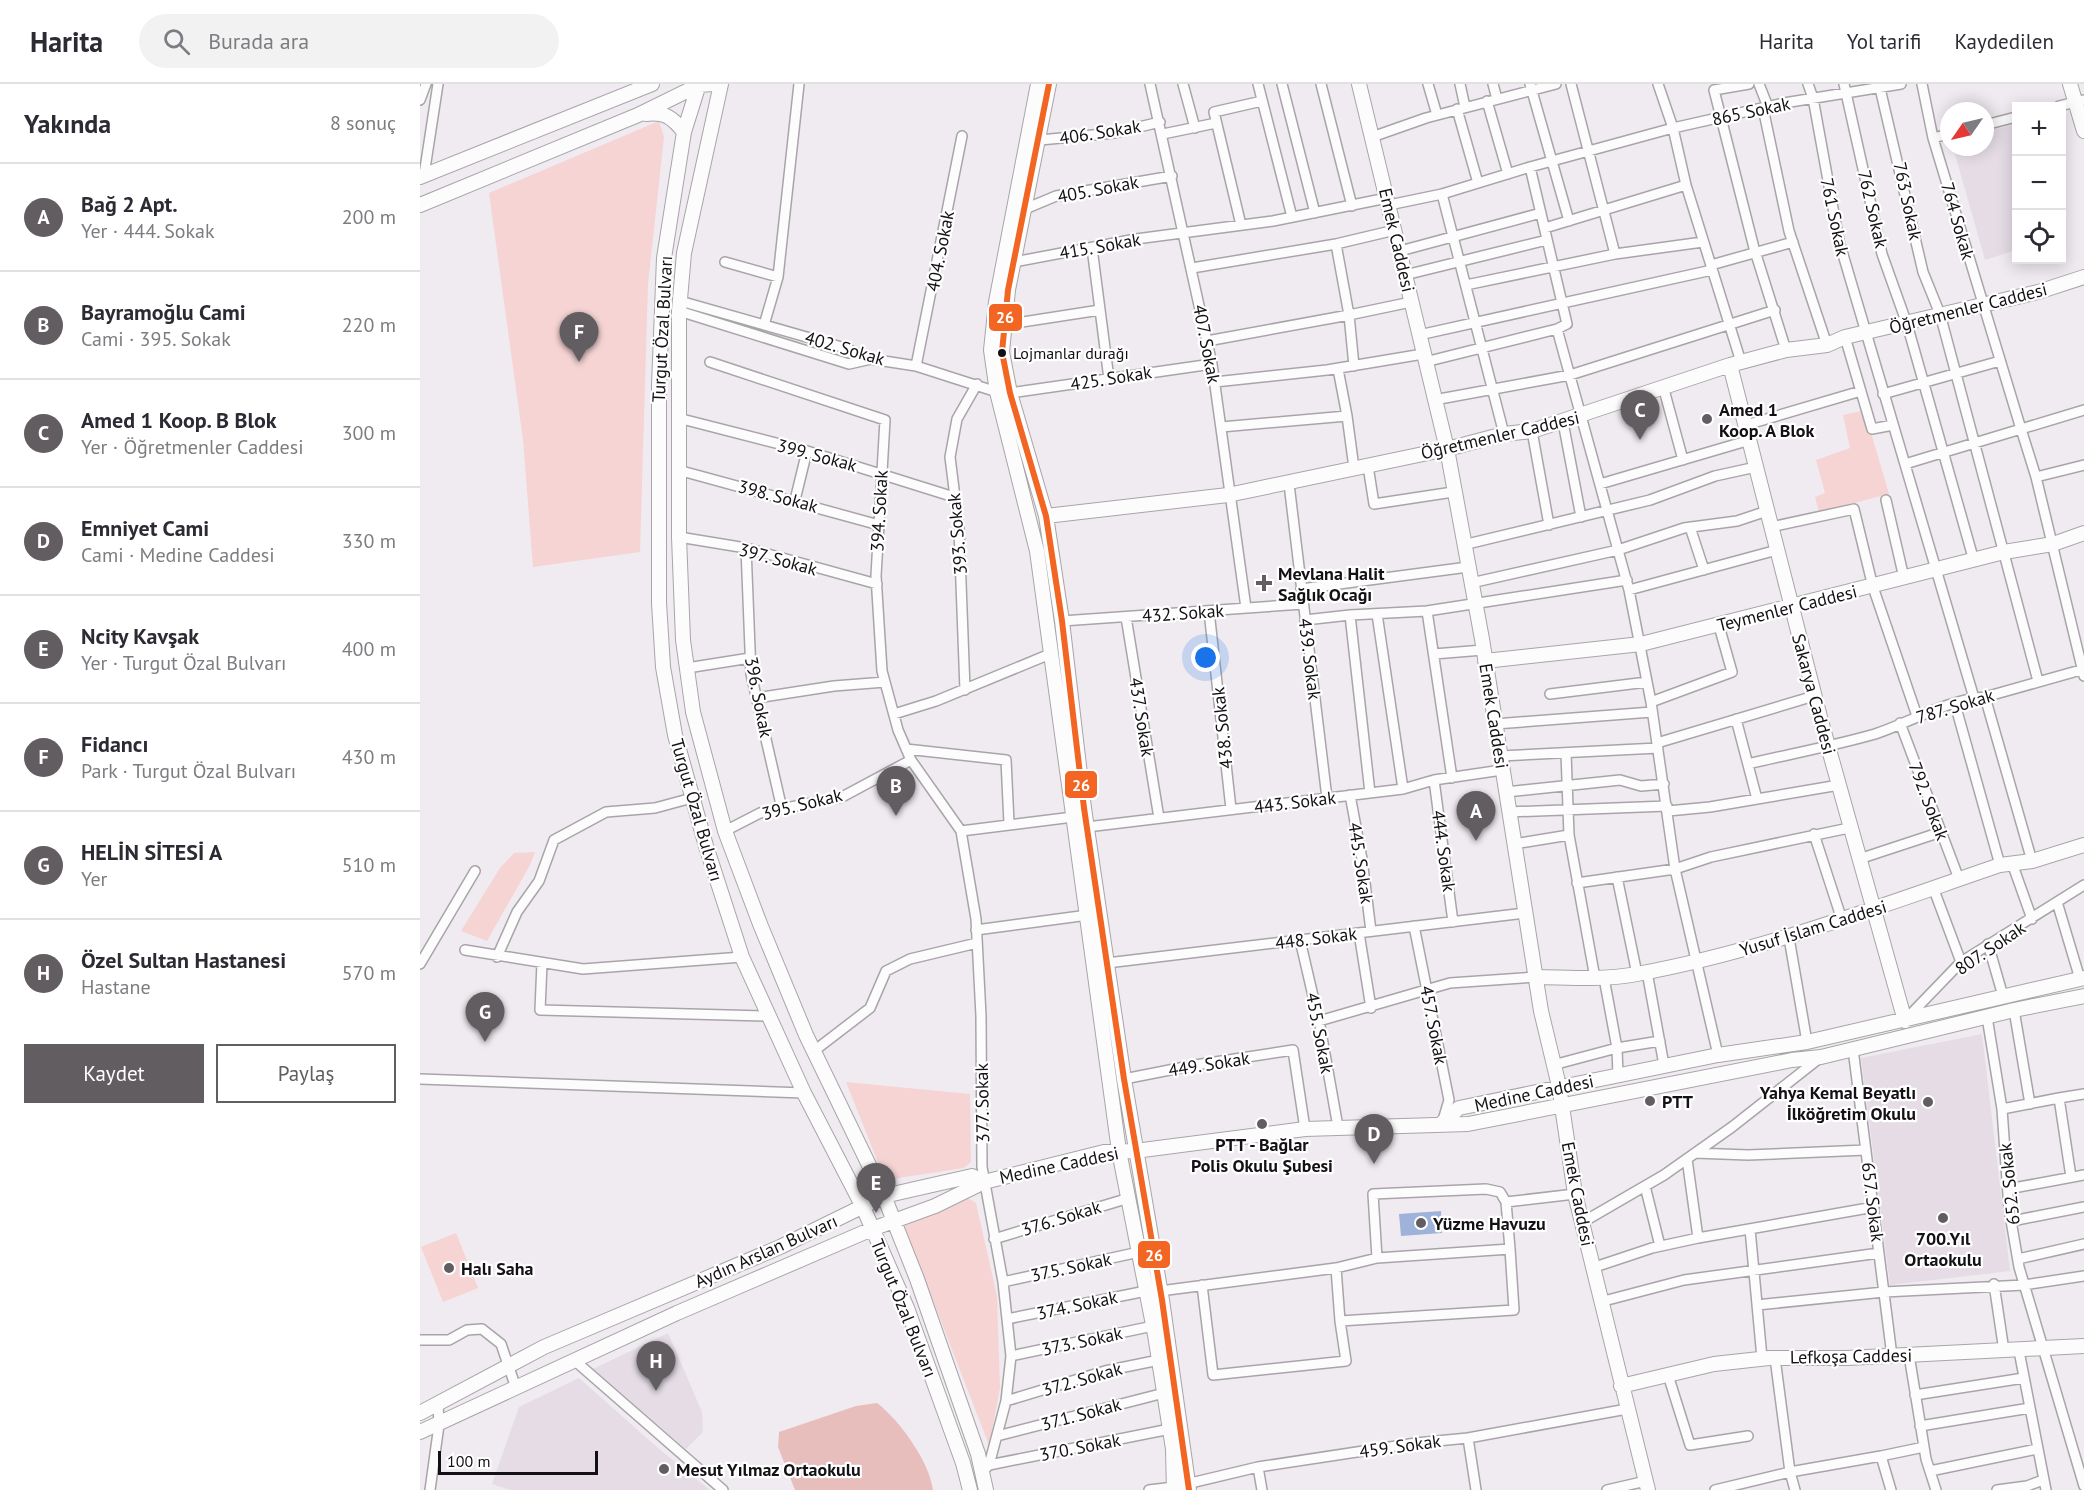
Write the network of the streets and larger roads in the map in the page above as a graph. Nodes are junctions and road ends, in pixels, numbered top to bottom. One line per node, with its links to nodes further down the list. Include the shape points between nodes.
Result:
1 (426, 84): 31 (street)
2 (438, 84): 58 (street)
3 (652, 84): 58 (street)
4 (699, 84): 5 (street); 37 (street); 47 (street, Turgut Özal Bulvarı)
5 (713, 84)
6 (721, 84): 98 (street, Turgut Özal Bulvarı, via 684,253)
7 (799, 84): 92 (street)
8 (1150, 84): 41 (street, 407. Sokak)
9 (1183, 84): 44 (street)
10 (1258, 84): 33 (street)
11 (1282, 84): 68 (street)
12 (1321, 84): 65 (street)
13 (1359, 84): 51 (street, Emek Caddesi)
14 (1428, 84): 38 (street)
15 (1460, 84): 35 (street)
16 (1493, 84): 32 (street)
17 (1556, 84): 28 (street)
18 (1571, 84): 54 (street)
19 (1658, 84): 45 (street)
20 (1749, 84): 39 (street, via 1714,90)
21 (1759, 84): 36 (street)
22 (1808, 84): 30 (street, 761 Sokak)
23 (1901, 84): 26 (street, 865 Sokak)
24 (1922, 84): 52 (street)
25 (2070, 84): 34 (street)
26 (1880, 85): 29 (street, 865 Sokak); 101 (street, 763 Sokak, via 1923,272)
27 (1041, 86): 53 (street); 134 (street, via 996,302 991,350)
28 (1531, 87): 32 (street); 55 (street)
29 (1845, 88): 30 (street, 865 Sokak); 104 (street, 762 Sokak, via 1882,254)
30 (1813, 98): 36 (street, 865 Sokak); 109 (street, 761 Sokak, via 1839,241)
31 (420, 100)
32 (1492, 100): 35 (street); 57 (street)
33 (1262, 101): 42 (street, via 1214,112); 70 (street)
34 (2080, 101): 46 (street)
35 (1461, 108): 38 (street); 60 (street)
36 (1766, 108): 39 (street, 865 Sokak); 79 (street)
37 (638, 115): 47 (street, via 662,113 673,118); 64 (street)
38 (1437, 115): 51 (street)
39 (1722, 118): 45 (street, 865 Sokak); 83 (street)
40 (2012, 118): 43 (street)
41 (1160, 122): 48 (street, 407. Sokak); 53 (street, 406. Sokak, via 1114,133)
42 (1216, 123): 44 (street); 72 (street)
43 (1994, 123)
44 (1195, 128): 48 (street)
45 (1672, 128): 54 (street, 865 Sokak); 61 (street)
46 (2084, 131)
47 (684, 132): 248 (street, Turgut Özal Bulvarı, via 664,258 658,385 659,603 663,667 675,735)
48 (1163, 134): 59 (street, 407. Sokak)
49 (962, 136): 122 (street, 404. Sokak)
50 (1940, 136): 52 (street)
51 (1372, 137): 63 (street, Emek Caddesi)
52 (1933, 138): 97 (street, 764 Sokak)
53 (1040, 140): 66 (street)
54 (1589, 151): 55 (street, 865 Sokak); 67 (street)
55 (1550, 162): 56 (street, 865 Sokak); 71 (street)
56 (1530, 167): 57 (street, 865 Sokak); 69 (street)
57 (1508, 174): 60 (street, 865 Sokak)
58 (422, 176)
59 (1172, 176): 66 (street, 405. Sokak, via 1056,196); 75 (street, 407. Sokak)
60 (1478, 183): 62 (street, 865 Sokak)
61 (1686, 184): 67 (street); 78 (street)
62 (1442, 194): 63 (street, 415. Sokak); 76 (street)
63 (1388, 202): 65 (street, 415. Sokak); 74 (street, Emek Caddesi)
64 (420, 205)
65 (1352, 206): 68 (street, 415. Sokak)
66 (1025, 209): 85 (street)
67 (1603, 210): 71 (street); 84 (street)
68 (1315, 213): 70 (street, 415. Sokak)
69 (1541, 213): 73 (street); 76 (street)
70 (1292, 218): 72 (street, 415. Sokak)
71 (1569, 220): 73 (street)
72 (1241, 225): 75 (street, 415. Sokak)
73 (1545, 228): 77 (street)
74 (1395, 230): 80 (street); 82 (street, Emek Caddesi)
75 (1185, 233): 81 (street, 415. Sokak); 89 (street, 407. Sokak)
76 (1453, 236): 82 (street); 87 (street)
77 (1547, 240): 87 (street); 88 (street)
78 (1703, 242): 84 (street); 90 (street)
79 (1793, 242): 83 (street); 113 (street)
80 (1336, 244): 89 (street); 102 (street)
81 (1092, 248): 85 (street, 415. Sokak); 99 (street)
82 (1400, 251): 91 (street, Emek Caddesi)
83 (1755, 253): 90 (street); 100 (street)
84 (1615, 254): 88 (street)
85 (1014, 261): 106 (street)
86 (724, 262): 92 (street)
87 (1460, 264): 91 (street); 94 (street)
88 (1554, 266): 94 (street); 96 (street)
89 (1192, 267): 112 (street, 407. Sokak)
90 (1712, 268): 96 (street); 107 (street)
91 (1405, 275): 95 (street, Emek Caddesi)
92 (778, 277): 105 (street)
93 (2084, 277): 97 (street, Öğretmenler Caddesi)
94 (1466, 285): 103 (street)
95 (1411, 302): 102 (street); 110 (street, Emek Caddesi)
96 (1562, 304): 103 (street); 108 (street, via 1567,324)
97 (1982, 304): 101 (street, Öğretmenler Caddesi); 119 (street, 764 Sokak)
98 (680, 306): 105 (street, 402. Sokak); 117 (street, via 849,364); 140 (street, Turgut Özal Bulvarı)
99 (1100, 310): 106 (street); 127 (street)
100 (1775, 310): 107 (street); 115 (street)
101 (1940, 314): 104 (street, Öğretmenler Caddesi); 125 (street, 763 Sokak)
102 (1349, 315): 112 (street); 123 (street)
103 (1476, 323): 110 (street); 114 (street)
104 (1907, 324): 109 (street, Öğretmenler Caddesi); 129 (street, 762 Sokak)
105 (764, 325): 117 (street, 402. Sokak)
106 (1003, 325): 134 (street)
107 (1730, 325): 121 (street); 126 (street)
108 (1557, 329): 114 (street); 126 (street)
109 (1864, 333): 111 (street, Öğretmenler Caddesi); 135 (street, 761 Sokak)
110 (1419, 334): 116 (street, Emek Caddesi)
111 (1845, 337): 113 (street, Öğretmenler Caddesi); 133 (street)
112 (1207, 341): 120 (street, 407. Sokak)
113 (1827, 345): 115 (street, Öğretmenler Caddesi)
114 (1483, 348): 116 (street); 132 (street)
115 (1786, 350): 121 (street, Öğretmenler Caddesi)
116 (1424, 358): 123 (street); 136 (street, Emek Caddesi)
117 (871, 359): 122 (street, 402. Sokak)
118 (710, 362): 159 (street, 394. Sokak, via 885,420)
119 (2000, 362): 125 (street); 145 (street, 764 Sokak)
120 (1212, 364): 127 (street, 425. Sokak); 128 (street, 407. Sokak)
121 (1736, 364): 131 (street, Öğretmenler Caddesi); 142 (street, Sakarya Caddesi)
122 (916, 366): 130 (street, 402. Sokak)
123 (1354, 366): 124 (street)
124 (1338, 369): 128 (street); 138 (street)
125 (1956, 374): 129 (street); 149 (street, 763 Sokak)
126 (1570, 375): 132 (street); 139 (street)
127 (1109, 379): 134 (street, 425. Sokak)
128 (1215, 382): 144 (street, 407. Sokak)
129 (1924, 383): 135 (street); 152 (street, 762 Sokak)
130 (977, 384): 134 (street, 402. Sokak); 165 (street, 393. Sokak, via 957,419 950,457)
131 (1662, 386): 139 (street, Öğretmenler Caddesi); 153 (street)
132 (1493, 388): 136 (street); 147 (street)
133 (1861, 391): 142 (street); 143 (street, via 1872,429)
134 (1003, 392): 170 (street); 208 (street, via 1037,551)
135 (1883, 394): 143 (street, 761 Sokak)
136 (1434, 400): 150 (street, Emek Caddesi)
137 (2084, 411): 145 (street)
138 (1347, 416): 144 (street); 156 (street)
139 (1583, 416): 141 (street, Öğretmenler Caddesi); 162 (street)
140 (678, 418): 151 (street, 399. Sokak); 158 (street, Turgut Özal Bulvarı)
141 (1563, 422): 146 (street, Öğretmenler Caddesi); 171 (street)
142 (1746, 425): 148 (street, Sakarya Caddesi)
143 (1893, 425): 154 (street, 761 Sokak)
144 (1221, 427): 164 (street, 407. Sokak)
145 (2021, 429): 149 (street); 160 (street, 764 Sokak)
146 (1532, 431): 147 (street, Öğretmenler Caddesi); 173 (street)
147 (1504, 434): 150 (street, Öğretmenler Caddesi)
148 (1750, 440): 153 (street); 157 (street, Sakarya Caddesi)
149 (1976, 443): 152 (street); 183 (street, 763 Sokak)
150 (1447, 449): 156 (street, Öğretmenler Caddesi); 163 (street, Emek Caddesi)
151 (807, 451): 159 (street, 399. Sokak); 166 (street)
152 (1944, 453): 154 (street); 184 (street, 762 Sokak)
153 (1683, 460): 162 (street)
154 (1905, 464): 187 (street, 761 Sokak)
155 (2084, 465): 160 (street)
156 (1361, 467): 161 (street, Öğretmenler Caddesi); 163 (street, via 1374,504)
157 (1756, 467): 168 (street, via 1715,476); 169 (street, Sakarya Caddesi)
158 (678, 470): 166 (street, 398. Sokak); 177 (street, Turgut Özal Bulvarı)
159 (881, 473): 165 (street, 399. Sokak); 172 (street, 394. Sokak)
160 (2036, 477): 178 (street, 764 Sokak)
161 (1289, 484): 164 (street, Öğretmenler Caddesi); 193 (street, 439. Sokak)
162 (1600, 484): 168 (street)
163 (1453, 492): 179 (street, Emek Caddesi)
164 (1228, 495): 170 (street, Öğretmenler Caddesi); 198 (street, 407. Sokak)
165 (954, 497): 217 (street, 393. Sokak)
166 (795, 500): 172 (street, 398. Sokak)
167 (1886, 500): 188 (street)
168 (1608, 511): 171 (street); 181 (street)
169 (1767, 511): 174 (street, via 1737,521); 175 (street, Sakarya Caddesi)
170 (1046, 516): 205 (street)
171 (1581, 517): 173 (street)
172 (879, 525): 191 (street, 394. Sokak)
173 (1550, 525): 179 (street)
174 (1690, 527): 181 (street); 186 (street)
175 (1771, 527): 182 (street, Sakarya Caddesi); 192 (street, via 1854,509)
176 (2084, 532): 178 (street, Teymenler Caddesi)
177 (679, 537): 180 (street, 397. Sokak); 212 (street, Turgut Özal Bulvarı)
178 (2053, 544): 183 (street, Teymenler Caddesi); 213 (street, 764 Sokak)
179 (1463, 545): 185 (street, Emek Caddesi)
180 (746, 548): 191 (street, 397. Sokak); 211 (street, 396. Sokak)
181 (1618, 550): 189 (street); 190 (street)
182 (1776, 550): 186 (street); 197 (street, Sakarya Caddesi)
183 (2004, 552): 184 (street, Teymenler Caddesi); 214 (street, 763 Sokak)
184 (1974, 561): 187 (street, Teymenler Caddesi)
185 (1468, 567): 190 (street, Emek Caddesi); 193 (street)
186 (1704, 570): 194 (street)
187 (1936, 570): 188 (street, Teymenler Caddesi); 222 (street, 761 Sokak)
188 (1904, 578): 192 (street, Teymenler Caddesi)
189 (1627, 580): 194 (street); 195 (street)
190 (1471, 583): 195 (street, Emek Caddesi)
191 (877, 584): 215 (street, 394. Sokak)
192 (1873, 587): 197 (street, Teymenler Caddesi); 227 (street)
193 (1301, 589): 196 (street, 439. Sokak)
194 (1629, 590): 207 (street)
195 (1474, 602): 200 (street); 210 (street, Emek Caddesi)
196 (1303, 604): 198 (street, 432. Sokak); 204 (street, 439. Sokak)
197 (1791, 606): 206 (street, Teymenler Caddesi); 219 (street, Sakarya Caddesi)
198 (1246, 608): 199 (street, 432. Sokak)
199 (1209, 611): 203 (street, 432. Sokak); 253 (street, 438. Sokak)
200 (1427, 611): 201 (street); 209 (street)
201 (1377, 614): 202 (street); 244 (street)
202 (1350, 615): 204 (street); 246 (street)
203 (1126, 617): 205 (street, 432. Sokak); 257 (street, 437. Sokak)
204 (1305, 620): 249 (street, 439. Sokak)
205 (1062, 621): 259 (street)
206 (1719, 626): 207 (street, Teymenler Caddesi); 223 (street, via 1732,672)
207 (1641, 644): 210 (street, Teymenler Caddesi); 216 (street)
208 (1050, 654): 217 (street); 256 (street)
209 (1434, 654): 210 (street); 239 (street)
210 (1484, 655): 230 (street, Emek Caddesi)
211 (750, 658): 212 (street); 221 (street, 396. Sokak)
212 (687, 668): 261 (street, Turgut Özal Bulvarı, via 693,712)
213 (2083, 672): 214 (street, 787. Sokak)
214 (2038, 681): 220 (street, 787. Sokak)
215 (885, 682): 221 (street); 226 (street, 394. Sokak)
216 (1647, 682): 218 (street); 223 (street)
217 (965, 690): 226 (street)
218 (1550, 694)
219 (1814, 696): 228 (street, 443. Sokak); 231 (street, Sakarya Caddesi)
220 (1985, 697): 222 (street, 787. Sokak); 269 (street)
221 (756, 698): 252 (street, 396. Sokak)
222 (1974, 698): 224 (street, 787. Sokak)
223 (1651, 702): 225 (street)
224 (1955, 704): 227 (street, 787. Sokak); 270 (street)
225 (1652, 712): 230 (street); 232 (street)
226 (894, 714): 233 (street, 394. Sokak)
227 (1917, 716): 229 (street, 787. Sokak)
228 (1736, 720): 232 (street, 443. Sokak); 237 (street)
229 (1900, 723): 231 (street, 787. Sokak, via 1875,734); 263 (street, 792. Sokak)
230 (1495, 724): 236 (street, Emek Caddesi)
231 (1827, 744): 237 (street, 787. Sokak); 242 (street, Sakarya Caddesi)
232 (1658, 746): 234 (street, 443. Sokak); 241 (street)
233 (906, 749): 235 (street, 394. Sokak); 258 (street, via 1006,760)
234 (1566, 753): 236 (street, 443. Sokak); 243 (street)
235 (911, 760): 238 (street, 394. Sokak); 252 (street, 395. Sokak, via 842,797)
236 (1501, 763): 239 (street, 443. Sokak); 245 (street, Emek Caddesi)
237 (1748, 764): 250 (street)
238 (922, 777): 262 (street, 377. Sokak)
239 (1452, 778): 240 (street, 443. Sokak)
240 (1434, 780): 244 (street, 443. Sokak); 284 (street, 444. Sokak)
241 (1664, 784): 243 (street, via 1641,786 1620,780); 251 (street)
242 (1839, 785): 250 (street); 260 (street, Sakarya Caddesi)
243 (1565, 786): 245 (street); 254 (street)
244 (1403, 789): 246 (street, 443. Sokak)
245 (1506, 792): 255 (street, Emek Caddesi)
246 (1370, 793): 247 (street, 443. Sokak)
247 (1350, 795): 249 (street, 443. Sokak); 287 (street, 445. Sokak)
248 (693, 798): 294 (street, via 655,808 606,812 554,840 539,881 518,912); 295 (street, Turgut Özal Bulvarı)
249 (1327, 798): 253 (street, 443. Sokak)
250 (1757, 799): 251 (street)
251 (1668, 808): 254 (street); 271 (street)
252 (782, 809): 261 (street, 395. Sokak, via 760,813)
253 (1231, 809): 257 (street, 443. Sokak)
254 (1566, 810): 255 (street); 265 (street)
255 (1509, 812): 266 (street, Emek Caddesi)
256 (1073, 817): 258 (street); 281 (street)
257 (1159, 818): 259 (street, 443. Sokak)
258 (1009, 823): 262 (street)
259 (1087, 827): 300 (street)
260 (1850, 828): 264 (street); 268 (street, Sakarya Caddesi)
261 (725, 831): 318 (street, Turgut Özal Bulvarı)
262 (961, 831): 286 (street, 377. Sokak)
263 (1941, 832): 268 (street); 274 (street, 792. Sokak)
264 (1815, 834): 271 (street); 283 (street)
265 (1569, 836): 266 (street); 275 (street)
266 (1514, 844): 280 (street, Emek Caddesi)
267 (2084, 845): 269 (street, Yusuf İslam Caddesi)
268 (1859, 859): 279 (street, Sakarya Caddesi)
269 (2032, 861): 270 (street, Yusuf İslam Caddesi)
270 (2006, 864): 274 (street, Yusuf İslam Caddesi); 282 (street)
271 (1675, 869): 273 (street); 296 (street)
272 (475, 872): 298 (street)
273 (1617, 877): 275 (street); 301 (street)
274 (1959, 879): 277 (street, Yusuf İslam Caddesi)
275 (1577, 883): 303 (street)
276 (2084, 885): 278 (street, 807. Sokak)
277 (1934, 890): 279 (street, Yusuf İslam Caddesi); 297 (street)
278 (2057, 902): 282 (street, 807. Sokak); 304 (street)
279 (1873, 909): 283 (street, Yusuf İslam Caddesi); 313 (street, Sakarya Caddesi)
280 (1525, 913): 284 (street, 448. Sokak); 302 (street, Emek Caddesi)
281 (1088, 915): 286 (street); 337 (street)
282 (2032, 919): 292 (street, 807. Sokak)
283 (1842, 920): 289 (street, Yusuf İslam Caddesi)
284 (1453, 922): 285 (street, 448. Sokak)
285 (1414, 926): 287 (street, 448. Sokak); 305 (street, 457. Sokak)
286 (976, 930): 291 (street, 377. Sokak)
287 (1371, 931): 288 (street, 448. Sokak)
288 (1359, 933): 290 (street, 448. Sokak); 308 (street)
289 (1788, 938): 296 (street, Yusuf İslam Caddesi); 315 (street)
290 (1300, 940): 300 (street, 448. Sokak); 312 (street, 455. Sokak)
291 (977, 943): 318 (street, via 910,959 886,971 870,1008); 343 (street, 377. Sokak)
292 (1988, 944): 297 (street, 807. Sokak); 306 (street)
293 (465, 950): 294 (street)
294 (497, 957): 299 (street)
295 (742, 957): 299 (street, via 583,969); 310 (street, Turgut Özal Bulvarı)
296 (1695, 961): 301 (street, Yusuf İslam Caddesi); 319 (street)
297 (1961, 962): 313 (street, 807. Sokak)
298 (420, 963)
299 (542, 963): 310 (street, via 540,1011)
300 (1107, 963): 325 (street)
301 (1642, 973): 303 (street, Yusuf İslam Caddesi); 314 (street)
302 (1536, 977): 303 (street, Yusuf İslam Caddesi); 305 (street, via 1450,983); 321 (street, Emek Caddesi)
303 (1599, 978): 316 (street)
304 (2082, 978): 306 (street, Medine Caddesi)
305 (1428, 989): 308 (street); 333 (street, 457. Sokak, via 1449,1100)
306 (2003, 996): 313 (street, Medine Caddesi)
307 (2084, 996): 309 (street)
308 (1371, 1008): 312 (street)
309 (2014, 1010): 311 (street); 331 (street)
310 (767, 1016): 327 (street, Turgut Özal Bulvarı)
311 (1987, 1017): 317 (street); 332 (street, 652. Sokak)
312 (1319, 1021): 334 (street, 455. Sokak)
313 (1905, 1021): 315 (street, Medine Caddesi)
314 (1660, 1041): 316 (street); 322 (street)
315 (1807, 1042): 319 (street, Medine Caddesi)
316 (1617, 1048): 321 (street); 323 (street)
317 (1853, 1049): 320 (street); 336 (street, 657. Sokak)
318 (814, 1051): 347 (street, Turgut Özal Bulvarı)
319 (1718, 1054): 322 (street, Medine Caddesi)
320 (1821, 1057): 330 (street); 339 (street)
321 (1553, 1065): 326 (street, Emek Caddesi)
322 (1664, 1065): 323 (street, Medine Caddesi)
323 (1618, 1076): 326 (street, Medine Caddesi)
324 (420, 1079): 327 (street)
325 (1124, 1079): 335 (street, 449. Sokak, via 1293,1050); 338 (street)
326 (1559, 1086): 330 (street, Emek Caddesi); 333 (street, Medine Caddesi, via 1459,1108)
327 (804, 1093): 350 (street, Turgut Özal Bulvarı)
328 (2084, 1094): 329 (street)
329 (2059, 1098): 331 (street); 342 (street)
330 (1561, 1104): 333 (street, via 1468,1124); 346 (street, Emek Caddesi)
331 (2030, 1104): 332 (street)
332 (2002, 1109): 345 (street, 652. Sokak)
333 (1442, 1123): 334 (street, Medine Caddesi)
334 (1338, 1127): 335 (street, Medine Caddesi)
335 (1305, 1129): 338 (street, Medine Caddesi)
336 (1866, 1149): 339 (street, via 1748,1155); 351 (street, 657. Sokak)
337 (1119, 1151): 338 (street, Medine Caddesi); 343 (street, Medine Caddesi); 348 (street)
338 (1135, 1151): 375 (street)
339 (1695, 1153): 340 (street)
340 (1687, 1159): 344 (street); 358 (street)
341 (2084, 1175): 342 (street)
342 (2071, 1177): 345 (street)
343 (984, 1182): 347 (street, Aydın Arslan Bulvarı, via 972,1176); 353 (street, Aydın Arslan Bulvarı); 359 (street, 377. Sokak)
344 (1645, 1186): 355 (street); 361 (street)
345 (2008, 1189): 354 (street, 652. Sokak)
346 (1575, 1194): 349 (street); 355 (street, Emek Caddesi)
347 (884, 1196): 350 (street, Aydın Arslan Bulvarı); 353 (street, Turgut Özal Bulvarı)
348 (1129, 1198): 359 (street, 376. Sokak); 363 (street)
349 (1506, 1202): 362 (street); 365 (street, via 1500,1191 1486,1189 1373,1194)
350 (862, 1207): 357 (street, Turgut Özal Bulvarı); 393 (street, Aydın Arslan Bulvarı, via 780,1247)
351 (1874, 1207): 356 (street); 364 (street, 657. Sokak)
352 (2084, 1207): 354 (street)
353 (893, 1221): 357 (street, Aydın Arslan Bulvarı); 416 (street, Turgut Özal Bulvarı)
354 (2012, 1221): 366 (street, 652. Sokak)
355 (1583, 1222): 368 (street, Emek Caddesi)
356 (1750, 1228): 358 (street); 369 (street)
357 (872, 1229): 391 (street, Aydın Arslan Bulvarı); 426 (street, Turgut Özal Bulvarı, via 907,1308)
358 (1698, 1238): 361 (street)
359 (994, 1239): 371 (street, 377. Sokak)
360 (2084, 1244): 366 (street)
361 (1660, 1246): 368 (street)
362 (1510, 1249): 365 (street, 374. Sokak); 380 (street, via 1514,1310)
363 (1139, 1252): 371 (street, 375. Sokak); 375 (street)
364 (1879, 1253): 369 (street); 376 (street, 657. Sokak)
365 (1377, 1258): 367 (street, 374. Sokak)
366 (2018, 1258): 374 (street, 652. Sokak)
367 (1336, 1268): 373 (street, 374. Sokak); 380 (street)
368 (1592, 1268): 377 (street, Emek Caddesi)
369 (1753, 1270): 377 (street, via 1684,1280); 378 (street)
370 (2084, 1276): 374 (street)
371 (1003, 1282): 379 (street, 377. Sokak)
372 (1994, 1284): 374 (street); 376 (street); 385 (street)
373 (1202, 1285): 375 (street, 374. Sokak); 380 (street, via 1212,1375 1346,1361)
374 (2024, 1285): 384 (street, 652. Sokak)
375 (1153, 1291): 379 (street, 374. Sokak); 381 (street); 420 (street)
376 (1884, 1292): 378 (street); 389 (street, 657. Sokak)
377 (1600, 1302): 396 (street, Emek Caddesi)
378 (1757, 1305): 390 (street)
379 (1007, 1319): 388 (street, 377. Sokak)
380 (1341, 1321)
381 (1153, 1326): 388 (street, 373. Sokak); 392 (street)
382 (420, 1340): 393 (street, via 449,1340 467,1330 482,1329 501,1344)
383 (2084, 1346): 384 (street, Lefkoşa Caddesi)
384 (2042, 1349): 386 (street, Lefkoşa Caddesi); 422 (street, 652. Sokak)
385 (2004, 1351): 386 (street, Lefkoşa Caddesi); 387 (street, Lefkoşa Caddesi)
386 (2019, 1351): 395 (street)
387 (1909, 1355): 389 (street, Lefkoşa Caddesi); 399 (street)
388 (1011, 1356): 400 (street, 377. Sokak)
389 (1892, 1356): 390 (street, Lefkoşa Caddesi)
390 (1769, 1358): 394 (street, Lefkoşa Caddesi, via 1714,1364); 418 (street)
391 (574, 1360): 397 (street, Aydın Arslan Bulvarı); 425 (street)
392 (1159, 1360): 398 (street); 400 (street, 372. Sokak, via 1105,1371)
393 (510, 1363): 397 (street); 401 (street, Aydın Arslan Bulvarı)
394 (1668, 1375): 396 (street, Lefkoşa Caddesi); 410 (street, via 1690,1445)
395 (2024, 1378): 399 (street); 402 (street)
396 (1621, 1386): 403 (street, Emek Caddesi)
397 (516, 1388): 405 (street, Aydın Arslan Bulvarı)
398 (1164, 1393): 407 (street); 409 (street, 371. Sokak)
399 (1916, 1395): 406 (street)
400 (1006, 1401): 409 (street, 377. Sokak)
401 (438, 1404): 404 (street, Aydın Arslan Bulvarı); 405 (street)
402 (2030, 1408): 406 (street); 413 (street)
403 (1627, 1409): 411 (street, 459. Sokak); 421 (street, Emek Caddesi)
404 (420, 1413)
405 (440, 1425): 408 (street, Aydın Arslan Bulvarı); 424 (street)
406 (1920, 1426): 412 (street)
407 (1170, 1429): 416 (street, 370. Sokak); 423 (street)
408 (420, 1432)
409 (997, 1436): 416 (street, 377. Sokak)
410 (1748, 1436)
411 (1468, 1438): 415 (street, 459. Sokak); 430 (street)
412 (1924, 1447): 414 (street); 417 (street)
413 (2037, 1449): 417 (street); 419 (street)
414 (1881, 1456): 418 (street); 434 (street)
415 (1258, 1467): 420 (street, 459. Sokak); 429 (street)
416 (986, 1468): 427 (street, Turgut Özal Bulvarı)
417 (1930, 1471): 435 (street)
418 (1790, 1472): 432 (street); 433 (street)
419 (2043, 1480): 436 (street); 437 (street)
420 (1189, 1486): 423 (street, 459. Sokak)
421 (1647, 1486): 431 (street)
422 (2084, 1486)
423 (1174, 1488): 428 (street, 459. Sokak)
424 (430, 1490)
425 (723, 1490)
426 (970, 1490)
427 (986, 1490)
428 (1149, 1490)
429 (1262, 1490)
430 (1476, 1490)
431 (1607, 1490)
432 (1715, 1490)
433 (1795, 1490)
434 (1891, 1490)
435 (1936, 1490)
436 (1997, 1490)
437 (2046, 1490)

